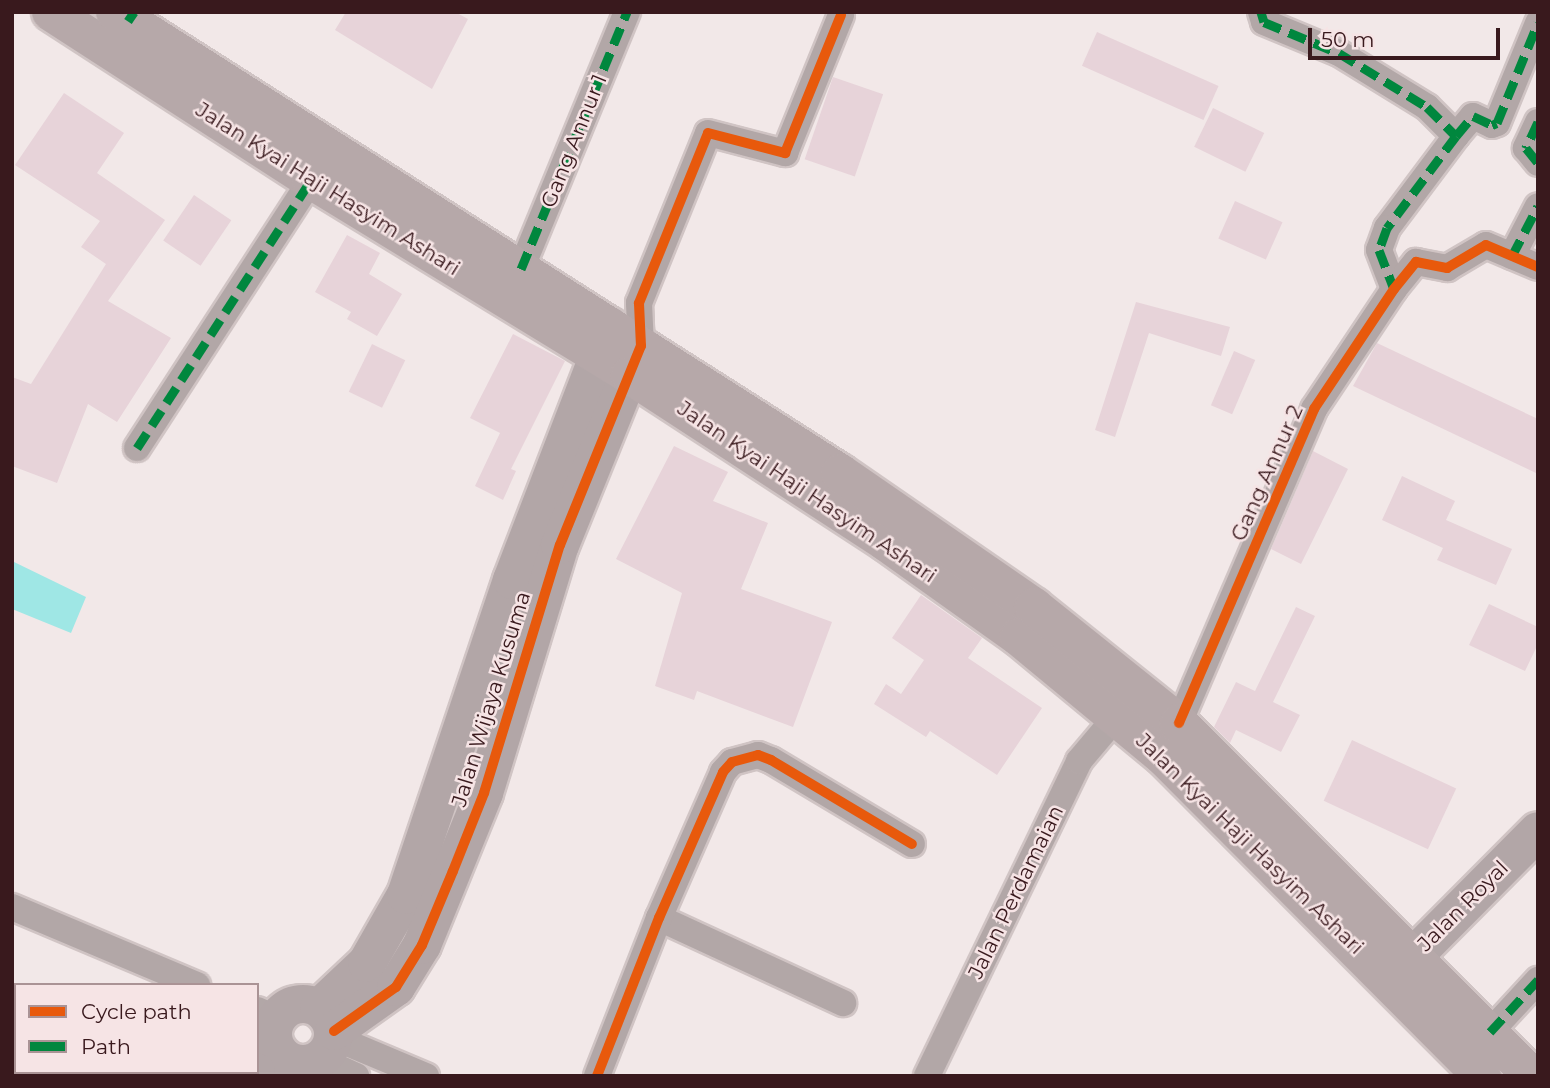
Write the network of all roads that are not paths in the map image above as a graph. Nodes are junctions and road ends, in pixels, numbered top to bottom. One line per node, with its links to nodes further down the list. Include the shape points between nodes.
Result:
1 (51, 12): 10 (main road, Jalan Kyai Haji Hasyim Ashari)
2 (627, 12): 14 (street, Gang Annur 1)
3 (125, 15): 14 (main road, Jalan Kyai Haji Hasyim Ashari)
4 (841, 15): 16 (street, via 785,153 708,133)
5 (1257, 15): 8 (street, via 1339,53 1427,107)
6 (1538, 23): 8 (street, via 1497,123 1473,116)
7 (1538, 122): 9 (street, via 1526,148)
8 (1456, 136): 15 (street, via 1387,228 1379,250)
9 (1538, 163)
10 (311, 180): 16 (main road, Jalan Kyai Haji Hasyim Ashari); 17 (street)
11 (1538, 206): 12 (street)
12 (1512, 256): 13 (street, Gang Annur 2); 15 (street, Gang Annur 2, via 1486,245 1441,269 1416,262)
13 (1538, 267)
14 (521, 269): 16 (main road, Jalan Kyai Haji Hasyim Ashari)
15 (1394, 289): 19 (street, Gang Annur 2, via 1314,409)
16 (624, 341): 18 (main road, Jalan Kyai Haji Hasyim Ashari); 19 (main road, Jalan Kyai Haji Hasyim Ashari, via 910,520 1045,615); 29 (street, Jalan Wijaya Kusuma, via 529,584 484,793 422,944 396,987)
17 (137, 448)
18 (1117, 716): 24 (main road, Jalan Kyai Haji Hasyim Ashari); 33 (street, Jalan Perdamaian, via 1079,761)
19 (1179, 723): 24 (main road, Jalan Kyai Haji Hasyim Ashari)
20 (1538, 831): 24 (street, Jalan Royal)
21 (912, 844): 23 (street, via 771,760 741,757 723,772)
22 (12, 907): 26 (street)
23 (659, 918): 27 (street); 32 (street)
24 (1402, 968): 28 (main road, Jalan Kyai Haji Hasyim Ashari); 34 (main road, Jalan Kyai Haji Hasyim Ashari)
25 (1538, 980): 28 (street)
26 (192, 983)
27 (843, 1003)
28 (1490, 1032): 35 (main road, Jalan Kyai Haji Hasyim Ashari)
29 (291, 1048): 30 (street); 31 (street)
30 (356, 1076)
31 (426, 1076)
32 (597, 1076)
33 (927, 1076)
34 (1482, 1076)
35 (1532, 1076)

